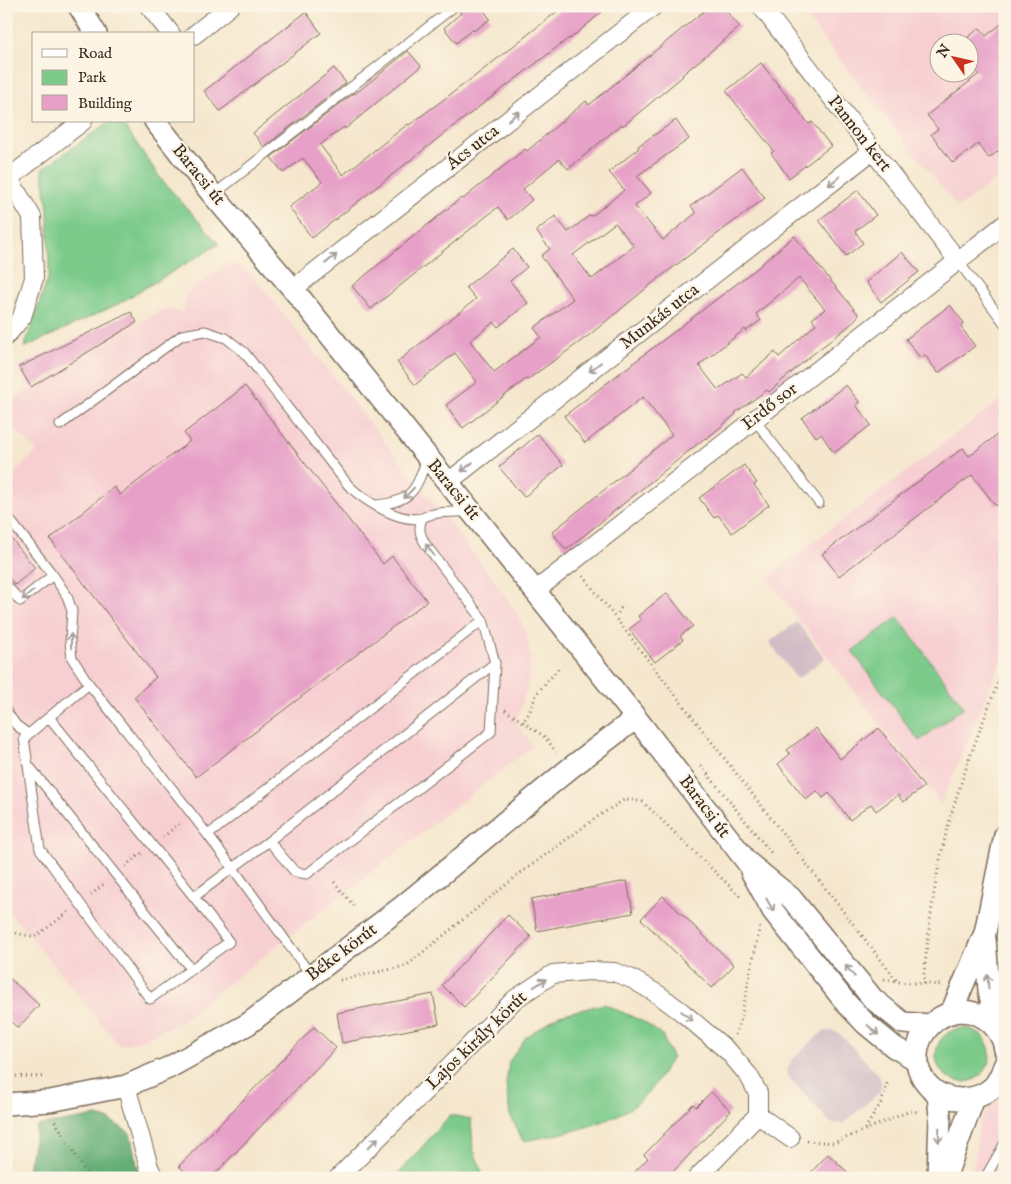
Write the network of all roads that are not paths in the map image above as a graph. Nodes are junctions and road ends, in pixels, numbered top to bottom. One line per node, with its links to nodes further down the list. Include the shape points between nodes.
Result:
1 (79, 6): 7 (street)
2 (149, 6): 8 (street)
3 (230, 6): 9 (street)
4 (455, 6): 14 (lane)
5 (654, 6): 17 (street, Ács utca, one-way to 5)
6 (761, 6): 12 (street, Pannon kert)
7 (95, 32)
8 (169, 32)
9 (195, 34)
10 (82, 122): 13 (street)
11 (156, 122): 14 (street, Baracsi út)
12 (872, 151): 16 (street, Pannon kert); 23 (street, Munkás utca, one-way to 23)
13 (8, 176): 19 (street, via 32,218 34,278 22,317)
14 (213, 195): 17 (street, Baracsi út)
15 (1005, 224): 16 (street, Erdő sor)
16 (958, 261): 18 (lane); 20 (street, Erdő sor)
17 (293, 289): 22 (street, Baracsi út)
18 (1005, 324)
19 (6, 336)
20 (754, 419): 24 (lane); 31 (street, Erdő sor)
21 (60, 425): 25 (lane, via 182,335 205,331 226,338 244,352 349,486)
22 (427, 458): 23 (street, Baracsi út); 25 (lane, one-way to 25, via 419,481 403,500)
23 (448, 483): 26 (street, Baracsi út)
24 (819, 503)
25 (374, 505): 28 (lane, via 396,515)
26 (470, 512): 28 (lane, via 432,514); 31 (street, Baracsi út)
27 (6, 515): 29 (lane)
28 (422, 518): 32 (lane, one-way to 28, via 426,545 419,533)
29 (53, 575): 30 (lane, one-way to 30, via 20,602); 34 (lane, one-way to 29, via 72,658 72,612 67,596)
30 (6, 585)
31 (535, 591): 37 (street, Baracsi út)
32 (483, 620): 33 (lane); 40 (lane)
33 (495, 663): 42 (lane); 42 (lane, via 491,732 307,874 295,872)
34 (89, 684): 36 (lane); 40 (lane)
35 (6, 711): 38 (lane)
36 (49, 717): 38 (lane); 45 (lane)
37 (636, 718): 43 (street, Baracsi út); 48 (street, Béke körút)
38 (28, 734): 39 (lane, via 24,738)
39 (28, 764): 47 (lane); 47 (lane, via 40,849 150,999)
40 (208, 835): 44 (lane)
41 (1005, 835): 46 (street)
42 (269, 841): 44 (lane)
43 (747, 862): 50 (street, Baracsi út, one-way to 43, via 903,1023 873,999 791,898); 53 (street, Baracsi út, one-way to 53, via 772,911 847,1004 894,1048)
44 (232, 867): 45 (lane); 48 (lane)
45 (194, 897): 47 (lane, via 229,942)
46 (985, 933): 49 (street); 51 (street, one-way to 46, via 989,990)
47 (191, 969)
48 (312, 976): 55 (street, Béke körút, via 248,1024 218,1042)
49 (951, 1013): 50 (street); 51 (street, via 964,1011 988,1020)
50 (930, 1025): 53 (street, via 922,1036)
51 (1002, 1040): 52 (street)
52 (1005, 1050)
53 (918, 1061): 56 (street, via 924,1079)
54 (1003, 1074): 57 (street, via 992,1087)
55 (126, 1086): 58 (street, Béke körút, via 50,1101); 62 (street)
56 (938, 1093): 57 (street, via 955,1099); 65 (street, one-way to 65)
57 (974, 1098): 66 (street)
58 (6, 1104)
59 (758, 1114): 60 (street); 63 (street, Lajos király körút, one-way to 59, via 515,999 552,974 614,972 659,995 729,1052 749,1076 758,1093); 64 (street)
60 (790, 1138)
61 (1005, 1143): 67 (lane)
62 (154, 1178)
63 (338, 1178)
64 (697, 1178)
65 (938, 1178)
66 (945, 1178)
67 (985, 1178)

